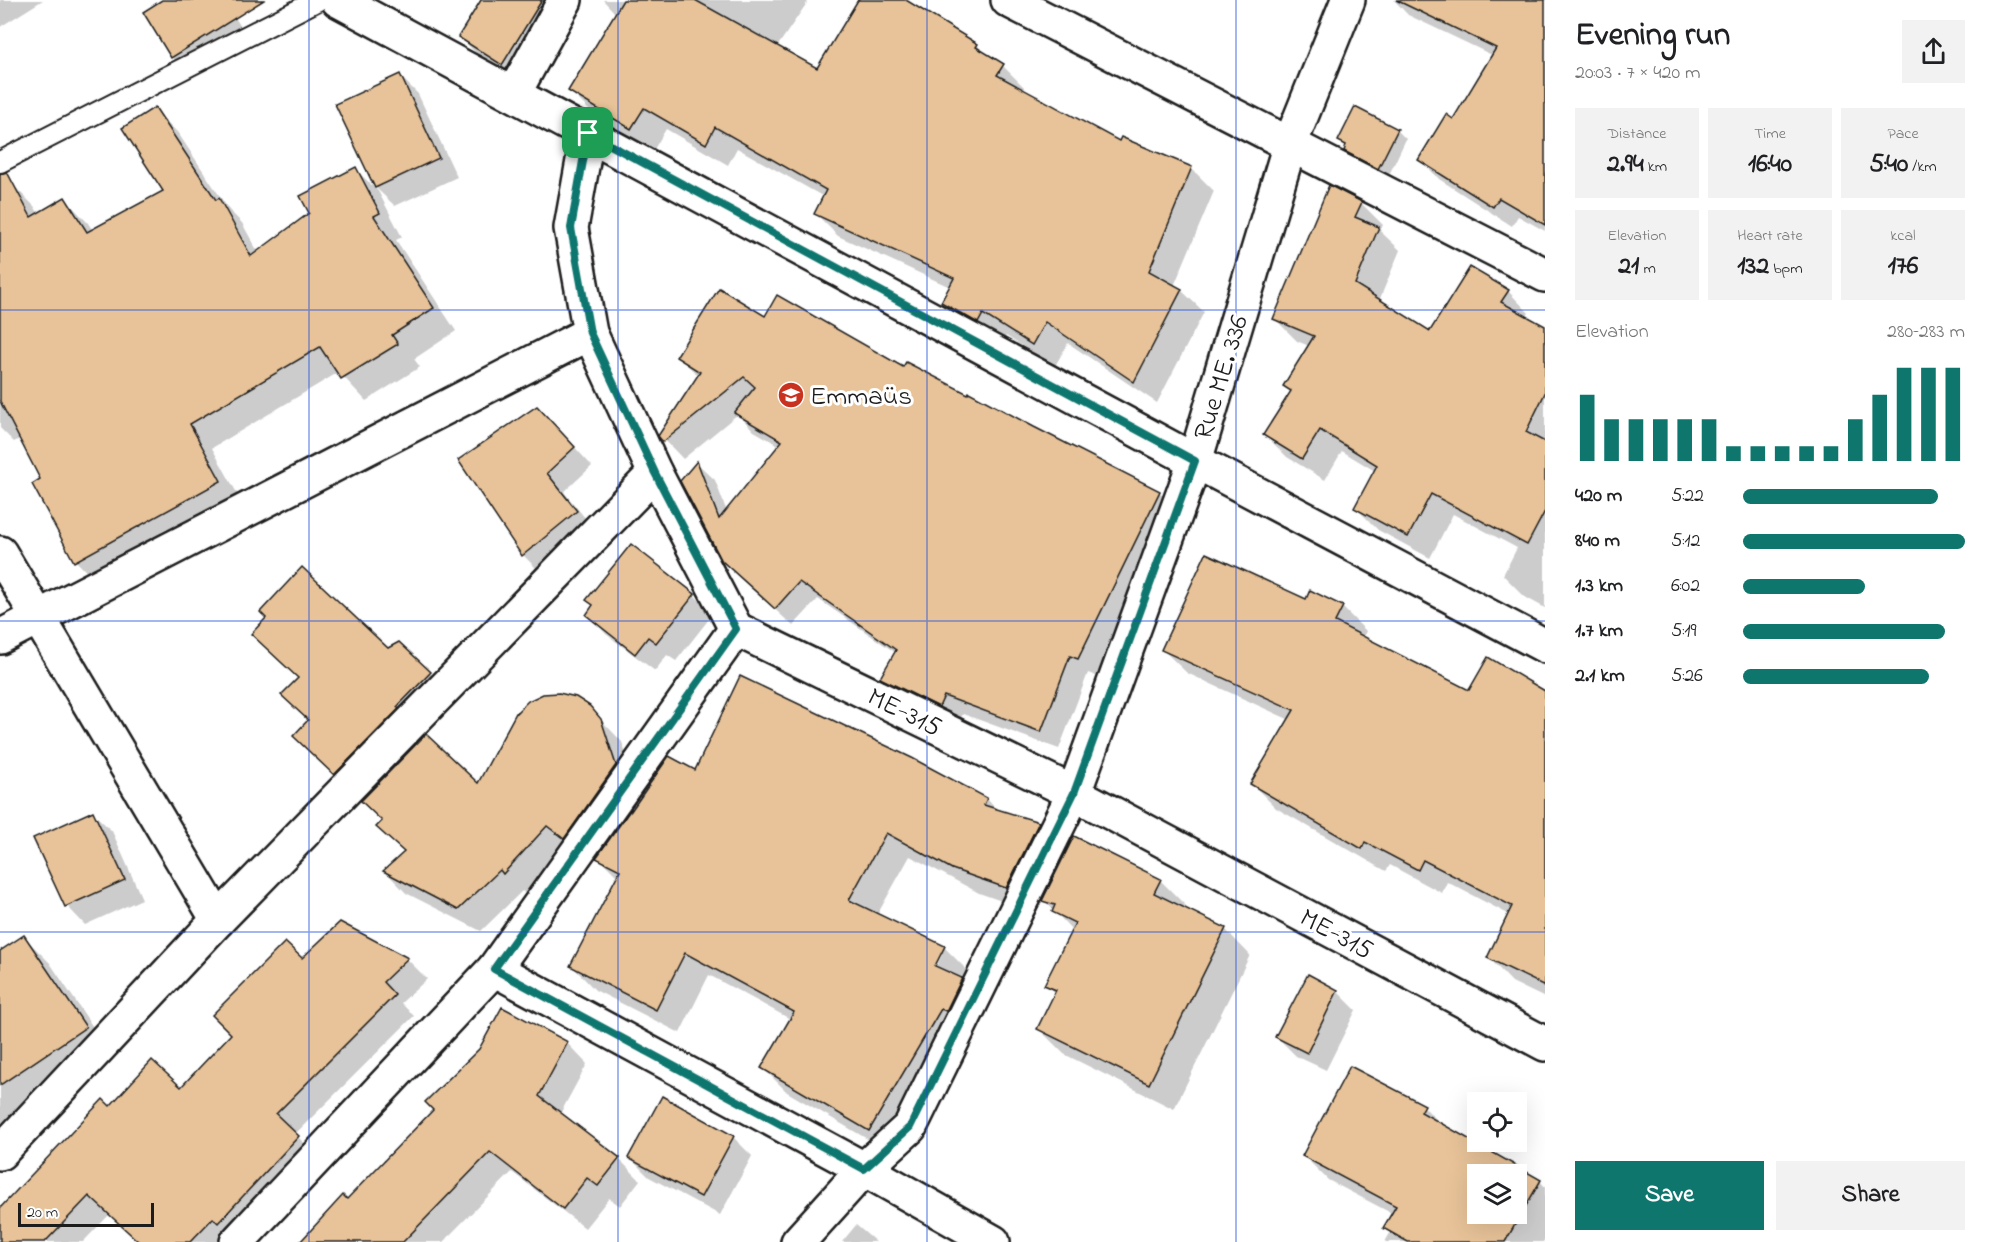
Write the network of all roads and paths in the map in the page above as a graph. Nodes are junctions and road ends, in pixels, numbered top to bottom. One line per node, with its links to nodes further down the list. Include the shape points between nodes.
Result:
1 (318, 0): 9 (lane)
2 (338, 0): 6 (street)
3 (565, 0): 6 (street)
4 (1008, 0): 8 (street)
5 (1348, 0): 8 (street, Rue ME. 336)
6 (514, 93): 7 (street)
7 (588, 133): 11 (street, via 571,228); 12 (street)
8 (1290, 144): 10 (street); 12 (street, Rue ME. 336)
9 (0, 162)
10 (1545, 275)
11 (590, 333): 13 (street); 15 (street)
12 (1195, 461): 18 (street); 19 (street, Rue ME. 336)
13 (655, 473): 16 (street); 20 (street)
14 (0, 553): 15 (street)
15 (38, 617): 17 (street); 20 (street)
16 (736, 629): 19 (street, ME-315); 21 (street)
17 (0, 637)
18 (1545, 646)
19 (1074, 793): 22 (street, ME-315); 24 (street, Rue ME. 336, via 910,1127)
20 (218, 920): 23 (street)
21 (494, 969): 24 (street); 25 (street)
22 (1545, 1044)
23 (0, 1153)
24 (864, 1169): 26 (street, Rue ME. 336); 27 (street)
25 (237, 1242)
26 (798, 1242)
27 (993, 1242)

